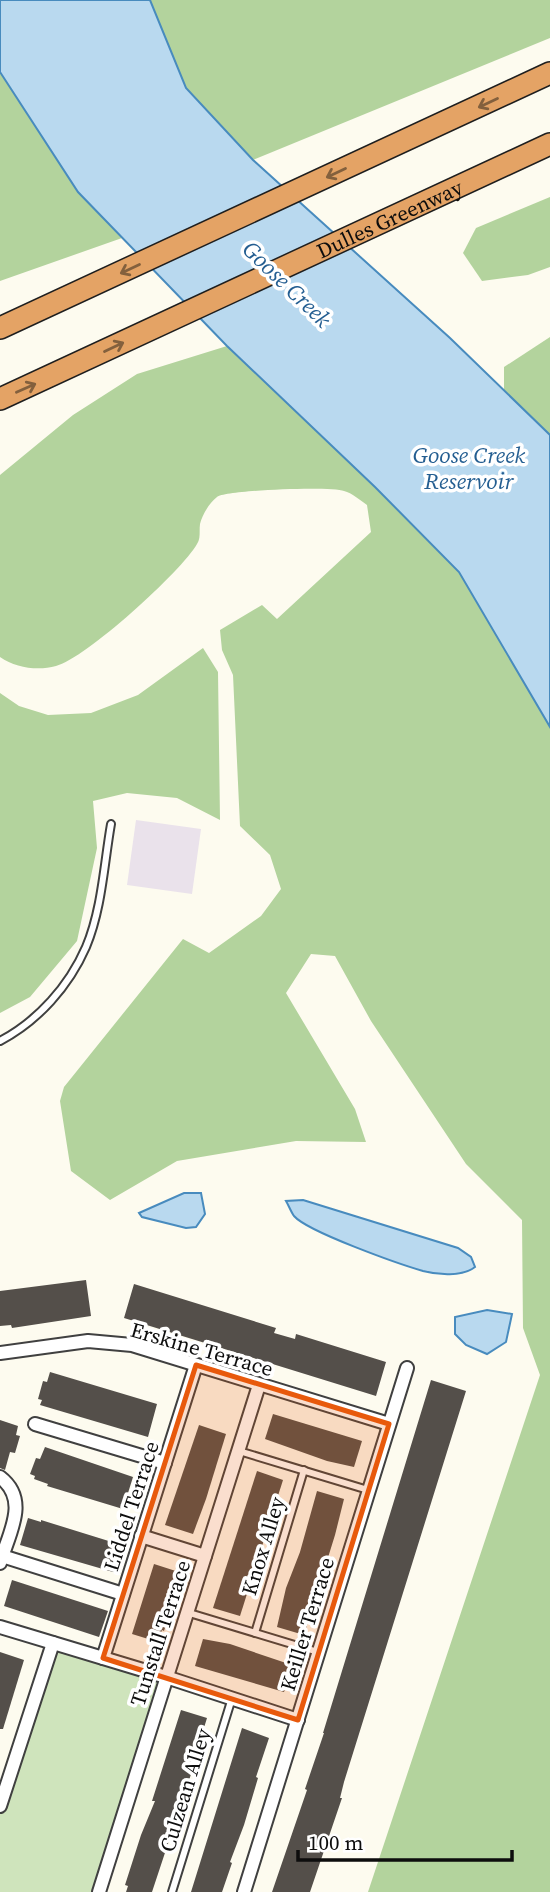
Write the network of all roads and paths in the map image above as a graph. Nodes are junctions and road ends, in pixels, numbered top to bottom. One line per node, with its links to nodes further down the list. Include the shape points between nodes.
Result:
1 (550, 74): 3 (highway, one-way to 3)
2 (550, 144): 4 (highway, Dulles Greenway, one-way to 2)
3 (0, 328)
4 (0, 400)
5 (111, 824): 6 (lane, via 86,946 65,985 38,1014)
6 (0, 1041)
7 (0, 1353): 8 (street, Erskine Terrace, via 88,1341 132,1345)
8 (196, 1365): 10 (street, Erskine Terrace); 14 (street, Liddel Terrace)
9 (407, 1368): 12 (street, Keiller Terrace)
10 (259, 1385): 12 (street, Erskine Terrace); 13 (street, Tunstall Terrace)
11 (35, 1424): 14 (street)
12 (389, 1424): 17 (street, Keiller Terrace)
13 (239, 1451): 15 (lane); 19 (street, Tunstall Terrace)
14 (165, 1463): 18 (street, Liddel Terrace)
15 (304, 1470): 17 (lane); 24 (lane, Knox Alley)
16 (0, 1477): 20 (street, via 16,1495 17,1508)
17 (368, 1490): 26 (street, Keiller Terrace)
18 (141, 1536): 19 (street); 21 (street, Liddel Terrace)
19 (205, 1556): 22 (street, Tunstall Terrace)
20 (1, 1559): 21 (street)
21 (123, 1594): 27 (street, Liddel Terrace)
22 (186, 1612): 24 (lane); 28 (street, Tunstall Terrace)
23 (0, 1627): 25 (street)
24 (255, 1633): 26 (lane)
25 (52, 1643): 27 (street); 31 (street)
26 (318, 1652): 30 (street, Keiller Terrace)
27 (103, 1658): 28 (street)
28 (166, 1677): 29 (street); 33 (street, Tunstall Terrace)
29 (232, 1698): 30 (street); 34 (lane, Culzean Alley)
30 (298, 1720): 35 (street, Keiller Terrace)
31 (5, 1768): 32 (street)
32 (0, 1806)
33 (99, 1892)
34 (172, 1892)
35 (244, 1892)

